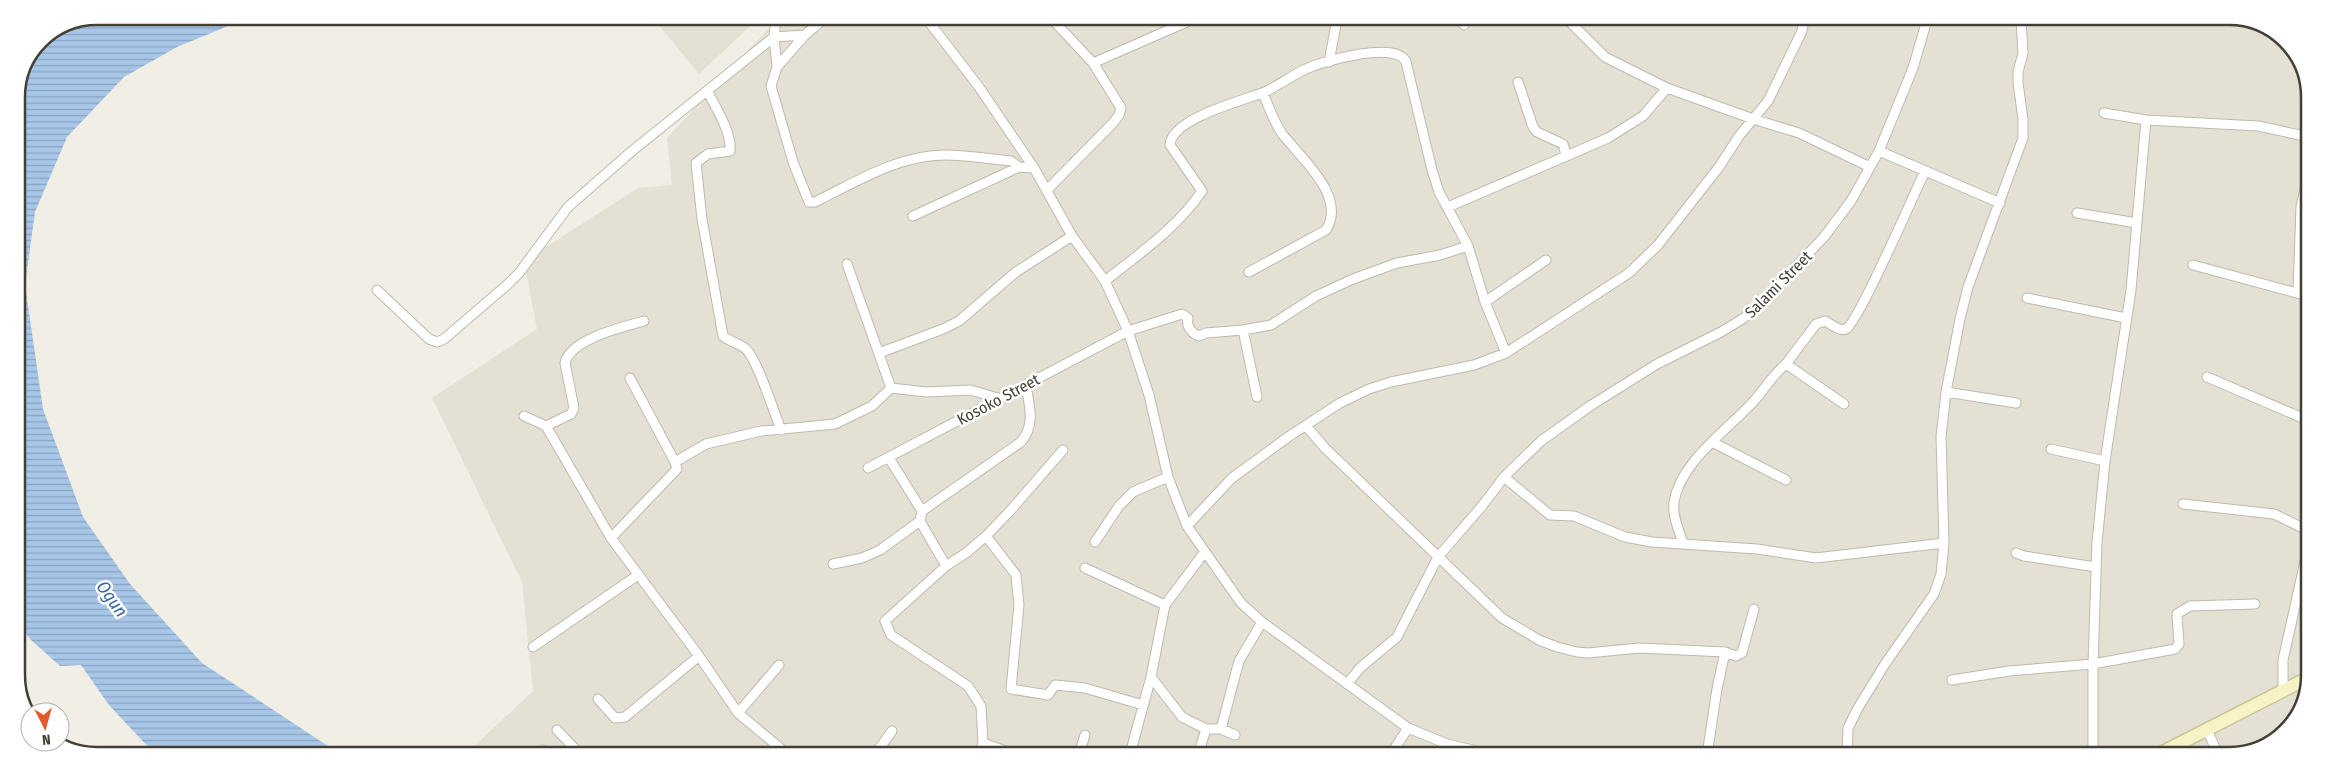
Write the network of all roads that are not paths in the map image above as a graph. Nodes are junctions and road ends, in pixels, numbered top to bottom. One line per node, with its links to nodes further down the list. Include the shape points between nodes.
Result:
1 (775, 25): 12 (street)
2 (817, 25): 11 (street)
3 (931, 25): 28 (street, via 979,87)
4 (1058, 25): 14 (street)
5 (1180, 25): 14 (street)
6 (1336, 25): 13 (street)
7 (1573, 25): 17 (street, via 1605,57)
8 (1803, 25): 21 (street, via 1768,101)
9 (1925, 25): 24 (street, Salami Street, via 1913,68)
10 (2021, 25): 31 (street, via 2023,53 2018,83 2023,138)
11 (805, 35): 12 (street); 15 (street)
12 (774, 37): 15 (street); 18 (street)
13 (1328, 62): 19 (street, via 1306,69); 33 (street, via 1382,51 1404,56 1432,170)
14 (1093, 63): 30 (street, via 1119,103 1119,115)
15 (776, 67): 26 (street, via 771,86 808,201 881,170 920,158 955,156 1010,161)
16 (1518, 82): 25 (street, via 1533,127 1563,144)
17 (1667, 88): 21 (street); 25 (street, via 1643,116 1631,124 1608,138)
18 (708, 92): 44 (street, via 573,202 519,273 444,339 437,342 429,339); 69 (street, via 726,130 730,147 730,151 708,154 696,163 702,220 723,336 746,349 756,365)
19 (1263, 93): 42 (street, via 1283,135 1313,167 1333,215 1326,230); 43 (street, via 1237,100 1176,132 1170,145 1202,191 1192,207 1172,227)
20 (2104, 114): 22 (street)
21 (1753, 119): 27 (street, via 1799,132); 54 (street, via 1643,261)
22 (2146, 120): 23 (street, via 2249,125); 36 (street)
23 (2301, 136)
24 (1879, 151): 27 (street, Salami Street); 29 (street)
25 (1566, 155): 33 (street)
26 (1019, 167): 28 (street); 35 (street)
27 (1870, 167): 78 (street, Salami Street, via 1851,201 1824,237 1744,318 1658,364 1590,406 1541,441)
28 (1034, 168): 30 (street)
29 (1925, 171): 31 (street); 55 (street, via 1864,304 1850,325 1842,330 1825,321 1816,324)
30 (1047, 190): 37 (street)
31 (2000, 203): 60 (street, via 1968,287)
32 (2301, 206): 45 (street)
33 (1448, 207): 38 (street)
34 (2077, 213): 36 (street)
35 (912, 216)
36 (2137, 223): 49 (street)
37 (1072, 236): 43 (street); 53 (street, via 1016,272 959,321)
38 (1468, 246): 48 (street); 51 (street, via 1376,270 1333,288 1270,324)
39 (1546, 260): 48 (street)
40 (846, 264): 53 (street)
41 (2193, 265): 45 (street)
42 (1249, 272)
43 (1105, 281): 52 (street)
44 (377, 290)
45 (2298, 293): 46 (street)
46 (2301, 294)
47 (2028, 298): 49 (street)
48 (1485, 302): 54 (street)
49 (2126, 318): 74 (street)
50 (644, 321): 67 (street, via 606,332 572,350 565,364 574,408 571,414)
51 (1243, 330): 52 (street, Kosoko Street, via 1199,336 1190,330 1188,318 1182,314); 61 (street)
52 (1128, 331): 58 (street, Kosoko Street); 77 (street, via 1149,395)
53 (879, 353): 59 (street)
54 (1506, 353): 68 (street, via 1474,365 1413,376 1369,389 1340,403)
55 (1786, 364): 63 (street); 70 (street)
56 (2207, 377): 66 (street)
57 (630, 378): 75 (street)
58 (1026, 385): 62 (street, Kosoko Street); 81 (street, via 1031,421 1027,435 1010,451)
59 (891, 388): 62 (street, via 926,392 970,390); 69 (street, via 872,406 835,424)
60 (1946, 392): 64 (street); 89 (street, via 1941,438)
61 (1257, 397)
62 (998, 398): 73 (street, Kosoko Street)
63 (1844, 404)
64 (2016, 404)
65 (524, 416): 67 (street)
66 (2301, 417)
67 (546, 426): 86 (street)
68 (1307, 427): 83 (street, via 1232,478); 92 (street)
69 (782, 430): 75 (street, via 760,431 706,444)
70 (1714, 443): 79 (street); 88 (street, via 1689,467 1674,501)
71 (2051, 449): 74 (street)
72 (1063, 450): 85 (street)
73 (890, 458): 76 (street, Kosoko Street); 81 (street)
74 (2105, 461): 95 (street)
75 (675, 462): 86 (street, via 677,469)
76 (868, 468)
77 (1168, 477): 83 (street); 87 (street, via 1133,492)
78 (1504, 477): 88 (street, via 1553,516 1574,516 1632,539); 92 (street, Salami Street)
79 (1786, 480)
80 (2183, 504): 84 (street, via 2274,514)
81 (922, 511): 82 (street)
82 (920, 521): 93 (street, via 880,550 862,558); 94 (street)
83 (1187, 526): 90 (street)
84 (2301, 527)
85 (986, 536): 94 (street); 114 (street, via 1016,575 1019,605 1011,689 1048,695 1055,685 1085,688)
86 (611, 538): 97 (street)
87 (1094, 542)
88 (1683, 543): 89 (street, via 1816,558)
89 (1944, 543): 136 (street, via 1942,574 1934,594 1858,708 1848,728)
90 (1204, 553): 100 (street); 102 (street, via 1241,603)
91 (2016, 553): 95 (street)
92 (1438, 556): 104 (street, via 1502,618 1557,647 1588,653 1625,648); 111 (street, via 1397,637 1360,668)
93 (833, 564)
94 (946, 566): 124 (street, via 886,621 890,635 968,686 981,706)
95 (2096, 567): 106 (street)
96 (1085, 568): 100 (street)
97 (638, 575): 103 (street); 105 (street)
98 (2301, 579): 112 (street, via 2283,660)
99 (2255, 604): 106 (street, via 2190,606 2177,614 2179,644 2175,649)
100 (1165, 605): 108 (street)
101 (1754, 609): 104 (street, via 1742,653 1736,656)
102 (1262, 622): 111 (street); 118 (street, via 1239,660)
103 (533, 647)
104 (1725, 652): 135 (street)
105 (699, 656): 113 (street, via 625,717 615,718); 115 (street)
106 (2092, 664): 109 (street); 137 (street)
107 (779, 665): 115 (street)
108 (1152, 677): 114 (street); 117 (street, via 1182,717)
109 (1952, 680)
110 (2300, 682): 112 (main road)
111 (1348, 684): 116 (street)
112 (2283, 690): 120 (main road)
113 (598, 699)
114 (1143, 705): 131 (street)
115 (738, 713): 126 (street)
116 (1408, 728): 133 (street); 134 (street)
117 (1206, 729): 118 (street); 132 (street)
118 (1221, 729): 123 (street)
119 (557, 730): 125 (street)
120 (2207, 730): 138 (main road); 139 (street)
121 (892, 731): 127 (street)
122 (1085, 735): 130 (street)
123 (1235, 735)
124 (983, 743): 128 (street); 129 (street)
125 (573, 747)
126 (779, 747)
127 (880, 747)
128 (982, 747)
129 (995, 747)
130 (1081, 747)
131 (1132, 747)
132 (1202, 747)
133 (1396, 747)
134 (1460, 747)
135 (1708, 747)
136 (1847, 747)
137 (2093, 747)
138 (2173, 747)
139 (2215, 747)

